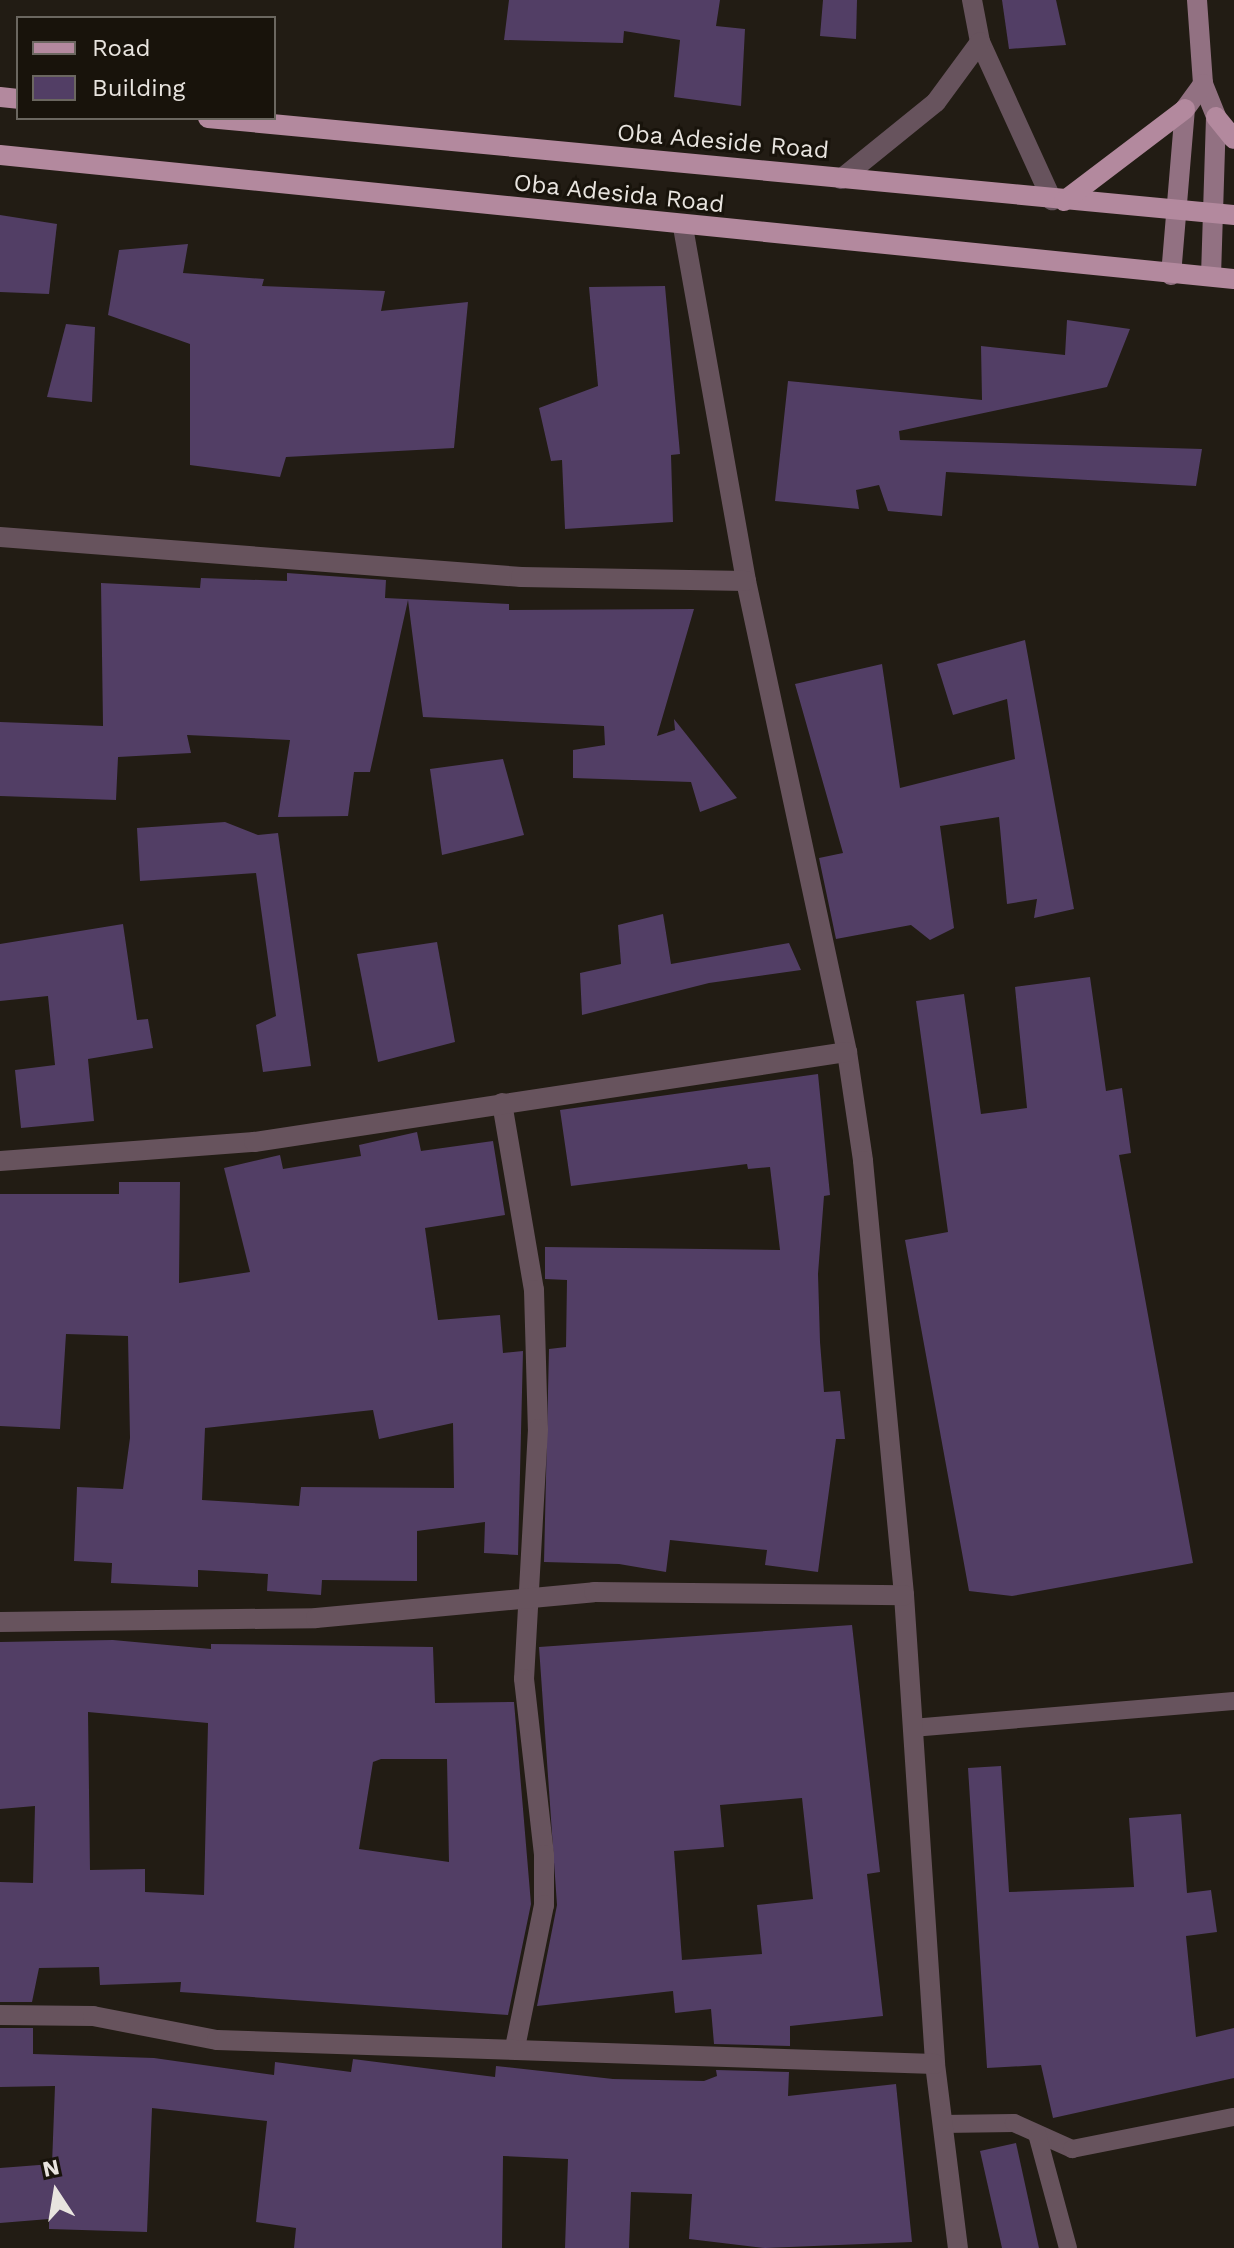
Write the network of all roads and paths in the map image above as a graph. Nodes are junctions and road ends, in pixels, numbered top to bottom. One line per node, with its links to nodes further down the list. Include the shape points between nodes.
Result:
1 (972, 0): 3 (street)
2 (1197, 0): 4 (street)
3 (980, 42): 10 (street, via 936,102); 11 (street)
4 (1203, 84): 5 (street); 6 (street)
5 (1185, 109): 11 (main road); 12 (street)
6 (1216, 117): 8 (main road); 13 (street)
7 (229, 120): 10 (main road, Oba Adeside Road)
8 (1234, 139)
9 (0, 155): 14 (main road, Oba Adesida Road)
10 (841, 179): 11 (main road, Oba Adeside Road)
11 (1058, 200): 12 (main road, Oba Adeside Road)
12 (1179, 210): 13 (main road, Oba Adeside Road); 15 (street)
13 (1225, 214): 16 (street)
14 (683, 227): 15 (main road, Oba Adesida Road); 19 (street)
15 (1171, 275): 16 (main road, Oba Adesida Road)
16 (1211, 276): 17 (main road, Oba Adesida Road)
17 (1234, 279)
18 (0, 537): 19 (street, via 521,577)
19 (746, 581): 20 (street)
20 (847, 1052): 21 (street); 23 (street)
21 (502, 1103): 22 (street, via 254,1142); 24 (street, via 534,1290 538,1429)
22 (0, 1161)
23 (904, 1595): 24 (street, via 594,1592); 27 (street)
24 (528, 1598): 25 (street, via 316,1618); 29 (street, via 524,1679 544,1905)
25 (0, 1622)
26 (1234, 1701): 27 (lane)
27 (912, 1728): 30 (street)
28 (0, 2015): 29 (street, via 93,2016 217,2040)
29 (515, 2048): 30 (street)
30 (935, 2064): 32 (street)
31 (1234, 2117): 33 (lane, via 1072,2149)
32 (942, 2124): 33 (lane, via 994,2120); 34 (street)
33 (1037, 2134): 35 (lane)
34 (958, 2248)
35 (1068, 2248)

